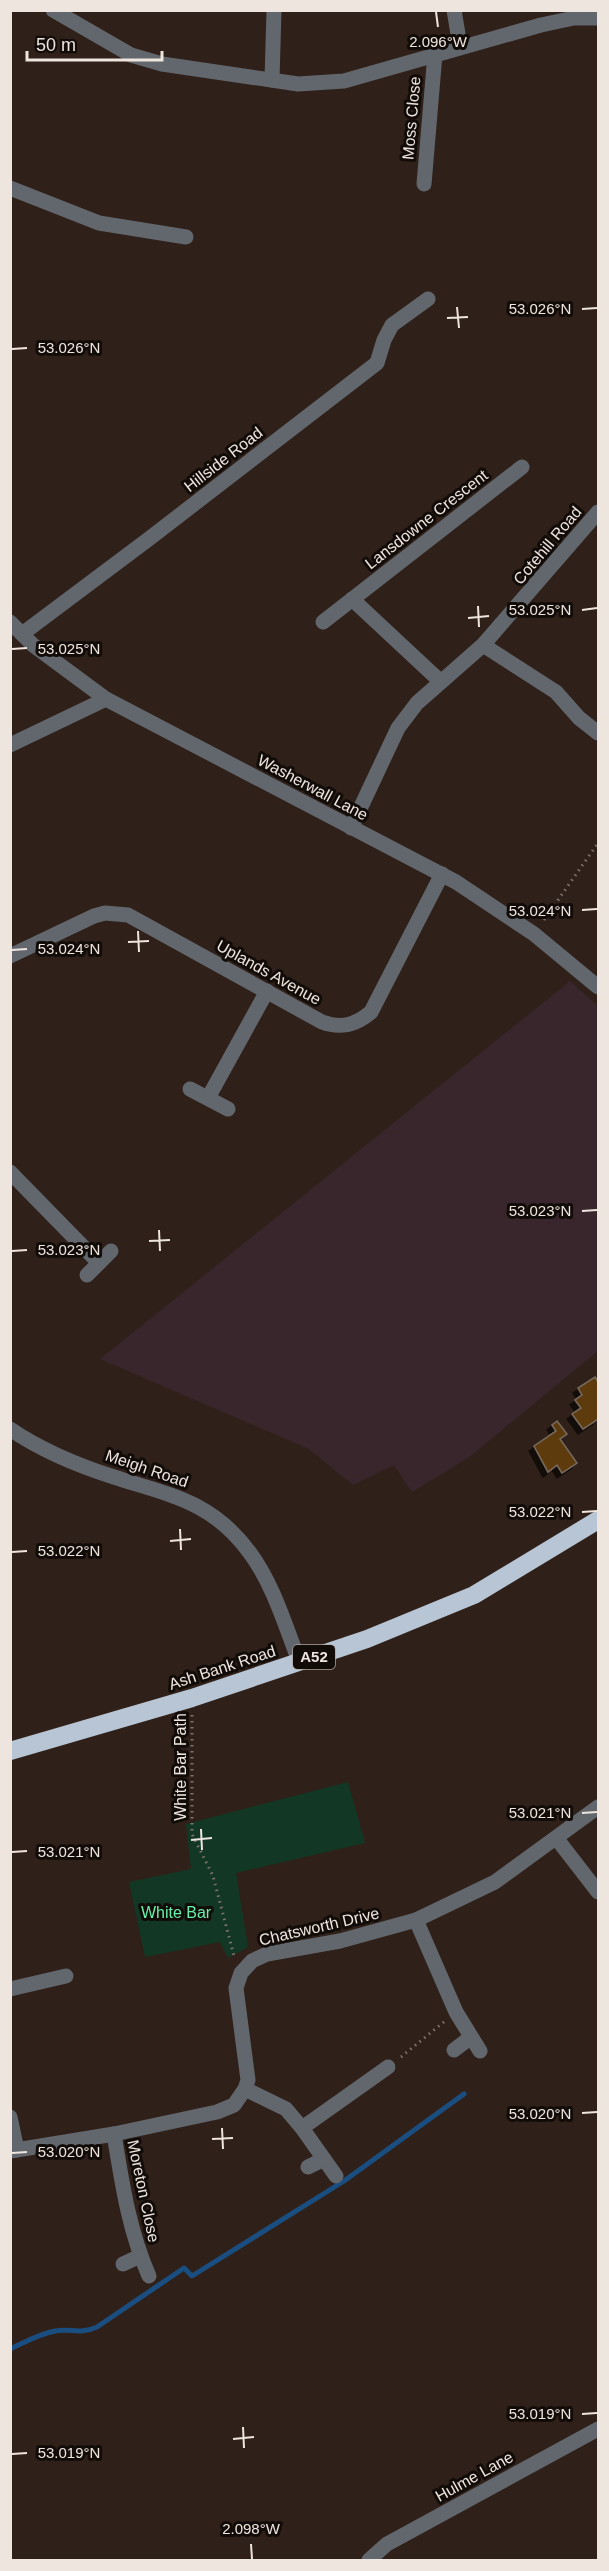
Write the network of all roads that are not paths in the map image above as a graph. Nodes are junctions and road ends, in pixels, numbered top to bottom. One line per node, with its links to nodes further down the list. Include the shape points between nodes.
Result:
1 (53, 10): 7 (street, via 131,55 162,64)
2 (274, 10): 7 (street)
3 (454, 10): 5 (street)
4 (598, 18): 5 (street, via 552,22)
5 (460, 46): 6 (street)
6 (435, 54): 7 (street, via 344,81 298,84); 8 (street, Moss Close)
7 (272, 80)
8 (424, 184)
9 (10, 189): 10 (street, via 99,223)
10 (186, 237)
11 (428, 298): 17 (street, Hillside Road, via 392,325 377,363)
12 (522, 467): 14 (street, Lansdowne Crescent)
13 (598, 512): 18 (street, Cotehill Road)
14 (352, 599): 16 (street, Lansdowne Crescent); 19 (street)
15 (10, 622): 17 (street, Washerwall Lane)
16 (323, 622)
17 (22, 634): 20 (street, Washerwall Lane)
18 (483, 645): 19 (street, Cotehill Road); 21 (street, via 556,692)
19 (441, 682): 23 (street, Cotehill Road, via 417,703 398,728)
20 (106, 699): 22 (street); 23 (street, Washerwall Lane)
21 (598, 733)
22 (10, 746)
23 (351, 828): 24 (street, Washerwall Lane)
24 (442, 874): 26 (street, Washerwall Lane, via 534,934); 27 (street, Uplands Avenue, via 379,999 364,1018 346,1025 330,1025)
25 (10, 956): 27 (street, Uplands Avenue, via 94,916 117,913 138,919)
26 (598, 987)
27 (267, 991): 29 (street)
28 (190, 1089): 29 (street)
29 (208, 1098): 30 (street)
30 (228, 1109)
31 (10, 1172): 33 (street)
32 (111, 1251): 33 (street)
33 (99, 1263): 34 (street)
34 (87, 1275)
35 (10, 1429): 37 (street, Meigh Road, via 47,1451 112,1477 175,1495 211,1513 252,1555)
36 (598, 1520): 37 (highway, Ash Bank Road / A52, via 474,1594 367,1639)
37 (299, 1661): 38 (highway, Ash Bank Road / A52, via 192,1698)
38 (10, 1751)
39 (598, 1807): 40 (street, Chatsworth Drive)
40 (557, 1839): 41 (street); 42 (street, Chatsworth Drive, via 495,1882)
41 (598, 1892)
42 (416, 1920): 45 (street); 49 (street, Chatsworth Drive, via 340,1941 267,1954 245,1967 236,1988 248,2071)
43 (66, 1976): 44 (street)
44 (10, 1989)
45 (470, 2038): 46 (street); 47 (street)
46 (454, 2050)
47 (480, 2051)
48 (388, 2067): 51 (street)
49 (245, 2089): 51 (street, via 286,2109); 52 (street, via 234,2105 217,2112)
50 (10, 2117): 53 (street)
51 (302, 2128): 54 (street)
52 (114, 2134): 53 (street); 57 (street, Moreton Close, via 124,2200)
53 (14, 2151)
54 (324, 2159): 55 (street); 56 (street)
55 (308, 2167)
56 (336, 2176)
57 (140, 2256): 58 (street, Moreton Close); 59 (street, Moreton Close)
58 (123, 2264)
59 (149, 2276)
60 (598, 2429): 61 (street, Hulme Lane, via 387,2544)
61 (369, 2560)

